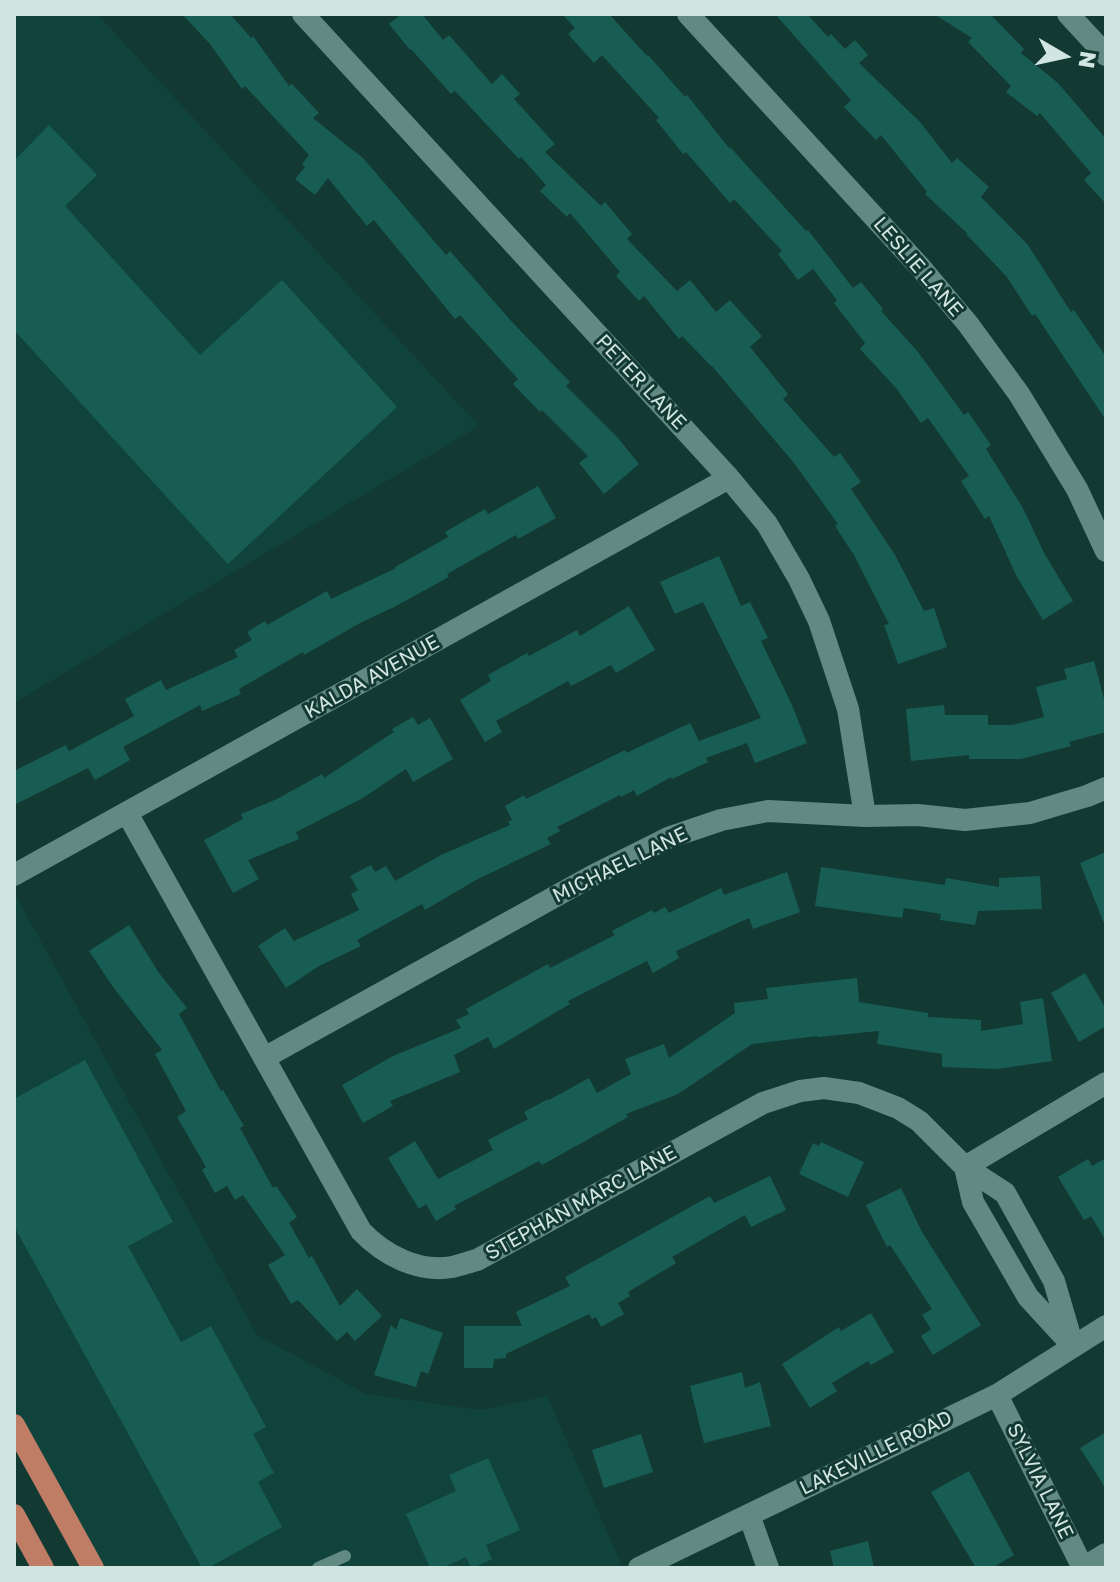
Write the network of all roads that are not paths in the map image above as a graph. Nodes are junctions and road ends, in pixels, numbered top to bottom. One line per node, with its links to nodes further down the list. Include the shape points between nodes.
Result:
1 (303, 14): 5 (street, PETER LANE)
2 (688, 14): 6 (street, LESLIE LANE, via 968,324 1077,489)
3 (1068, 14): 4 (street)
4 (1106, 55)
5 (729, 478): 8 (street, KALDA AVENUE); 9 (street, PETER LANE, via 767,524 819,621 848,709)
6 (1106, 551)
7 (1106, 788): 9 (street, MICHAEL LANE, via 1030,813 965,820)
8 (127, 813): 10 (street, KALDA AVENUE); 11 (street, STEPHAN MARC LANE)
9 (865, 816): 11 (street, MICHAEL LANE, via 768,811 668,838)
10 (14, 875)
11 (264, 1058): 13 (street, STEPHAN MARC LANE, via 361,1231 402,1261 433,1267 477,1260 763,1103 800,1091 859,1093 898,1108 919,1121)
12 (1106, 1083): 13 (street)
13 (965, 1167): 15 (street, via 973,1202 1028,1297); 15 (street, STEPHAN MARC LANE, via 1005,1193 1054,1281)
14 (1106, 1326): 15 (street, LAKEVILLE ROAD)
15 (1073, 1346): 16 (street, LAKEVILLE ROAD)
16 (997, 1395): 19 (street, LAKEVILLE ROAD); 27 (street, SYLVIA LANE)
17 (14, 1425): 23 (main road)
18 (14, 1515): 22 (main road)
19 (749, 1515): 25 (street, LAKEVILLE ROAD); 26 (street)
20 (1106, 1554): 27 (street)
21 (345, 1556): 24 (lane)
22 (43, 1568)
23 (93, 1568)
24 (318, 1568)
25 (639, 1568)
26 (768, 1568)
27 (1083, 1568)

